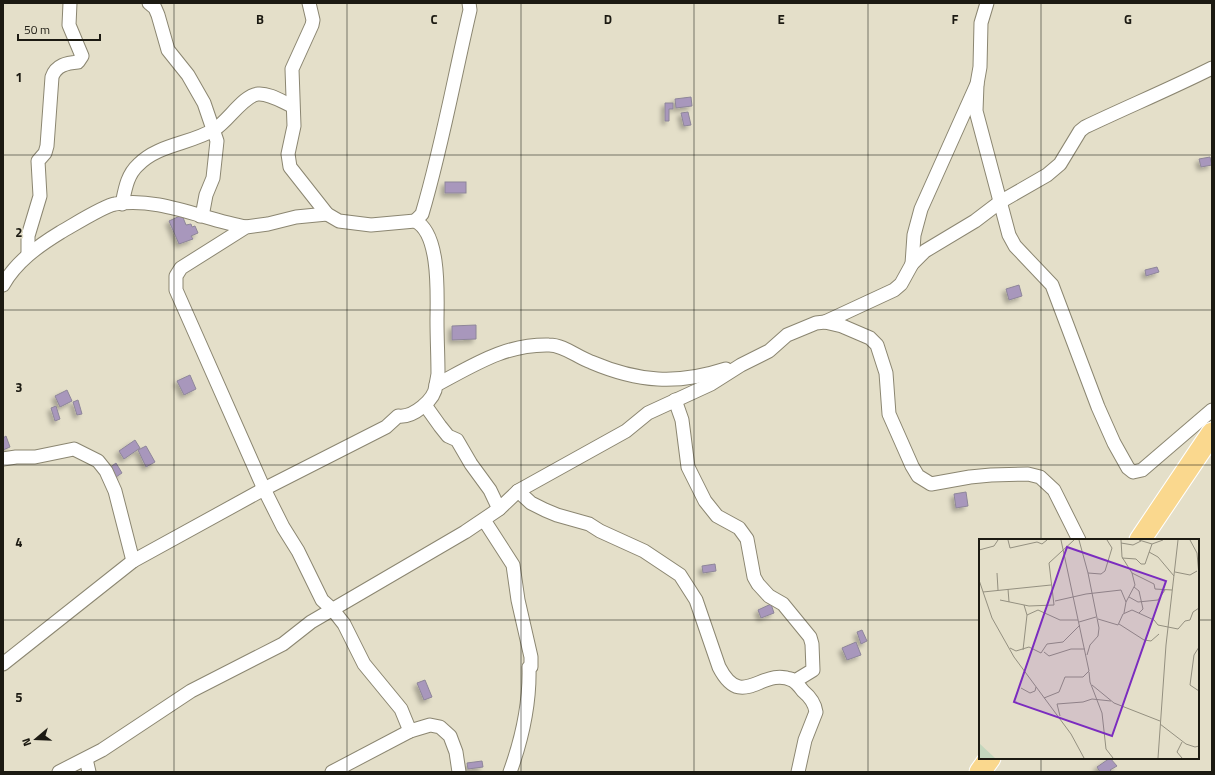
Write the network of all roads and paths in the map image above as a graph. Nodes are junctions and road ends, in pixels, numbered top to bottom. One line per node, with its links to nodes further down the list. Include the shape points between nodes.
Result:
1 (70, 3): 16 (street, via 69,25 82,56 78,62 60,66 53,72 47,146 38,161 40,196 28,236)
2 (149, 3): 9 (street, via 158,15 168,50 196,87)
3 (310, 3): 8 (street, via 313,20 292,69)
4 (469, 3): 14 (street, via 470,10 444,136 422,214)
5 (987, 3): 7 (street, via 981,23)
6 (1212, 68): 10 (street, via 1166,91 1136,102 1080,131 1060,164 1047,175)
7 (977, 84): 10 (street, via 976,111); 17 (street, via 921,209 914,235)
8 (292, 106): 9 (street, via 268,94 257,94 244,102); 12 (street, via 294,126 288,148 288,162)
9 (214, 130): 11 (street, via 152,154 139,163 132,171); 13 (street, via 217,141 214,172)
10 (1000, 202): 17 (street, via 975,221 925,251); 24 (street, via 1004,221 1015,246 1052,285 1098,407 1128,468 1138,472 1142,470)
11 (122, 204): 13 (street, via 165,206); 16 (street, via 114,204 101,210 40,244)
12 (327, 214): 14 (street, via 338,221 356,224); 15 (street)
13 (200, 216): 15 (street)
14 (415, 221): 21 (street, via 423,228 431,245 437,272)
15 (246, 227): 27 (street, via 181,268 176,276 176,290)
16 (28, 254): 18 (street)
17 (912, 264): 19 (street, via 901,284 894,290)
18 (3, 285)
19 (826, 322): 20 (street, via 806,326 787,335 769,351); 31 (street, via 870,338 877,345 886,373 889,414 918,476 931,484 992,475 1028,474 1040,477 1054,490)
20 (741, 365): 21 (street, via 701,376 654,380 612,370 557,346 517,347 490,357); 22 (street, via 711,384)
21 (436, 385): 23 (street, via 436,390)
22 (675, 400): 28 (street, via 648,413 626,431); 36 (street, via 682,420 688,467 705,501 717,516 739,528 747,539 754,578 769,596 783,604 810,637 813,670 795,681)
23 (425, 405): 27 (street, via 404,417 398,416 386,427); 29 (street, via 448,436 457,440 490,490)
24 (1212, 410)
25 (1212, 433): 32 (highway)
26 (3, 459): 33 (street, via 74,449 98,461 106,471 115,491)
27 (264, 489): 33 (street); 34 (street, via 322,600)
28 (518, 491): 29 (street); 36 (street, via 531,503 545,510 589,524 644,551 680,575 696,600 719,667 734,685 749,688 772,679)
29 (499, 509): 30 (street)
30 (484, 520): 34 (street); 44 (street, via 513,565 518,600 531,653 529,685 520,738)
31 (1078, 539)
32 (1141, 539)
33 (133, 561): 35 (street)
34 (333, 610): 37 (street, via 349,632 367,668 401,709); 38 (street, via 311,622 269,652 191,691)
35 (3, 664)
36 (791, 679): 45 (street, via 810,698 816,712 805,740)
37 (410, 731): 42 (street); 43 (street, via 430,724 447,732 454,744)
38 (86, 759): 40 (street); 41 (street)
39 (989, 759): 46 (highway)
40 (59, 772)
41 (89, 772)
42 (332, 772)
43 (459, 772)
44 (510, 772)
45 (798, 772)
46 (980, 772)

